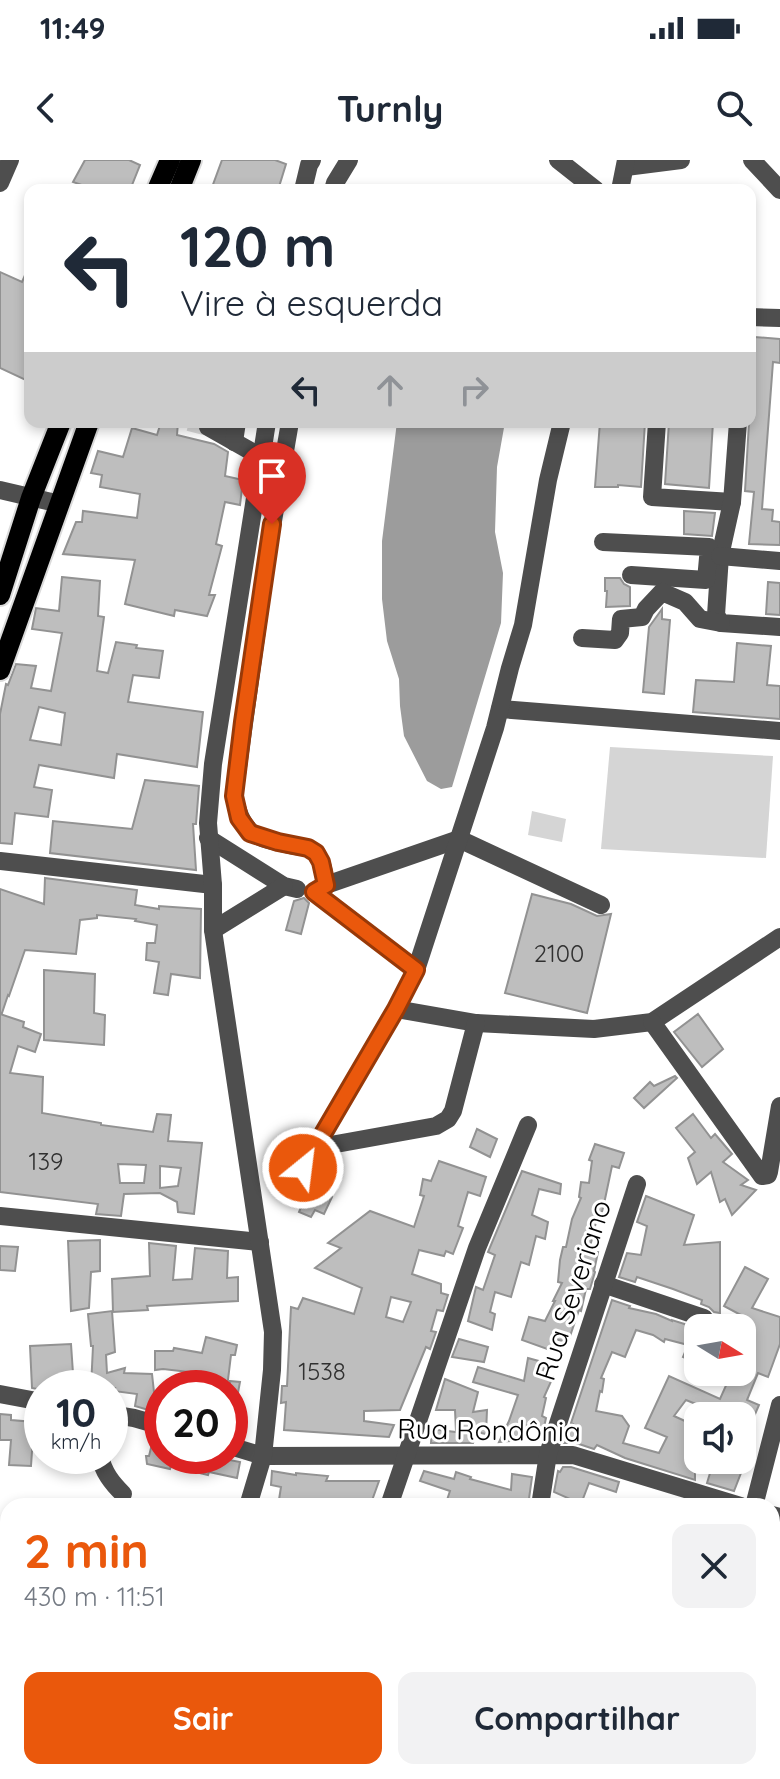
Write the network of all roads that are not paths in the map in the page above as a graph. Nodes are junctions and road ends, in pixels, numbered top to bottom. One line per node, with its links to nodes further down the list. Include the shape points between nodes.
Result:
1 (10, 160): 11 (street)
2 (170, 160): 12 (main road)
3 (191, 160): 13 (main road)
4 (349, 160): 15 (street)
5 (558, 160): 16 (street)
6 (681, 160): 9 (street)
7 (752, 160): 18 (street)
8 (306, 162): 14 (street)
9 (651, 162): 10 (street)
10 (626, 163): 17 (street)
11 (0, 183)
12 (160, 184)
13 (181, 184)
14 (304, 184)
15 (335, 184)
16 (588, 184)
17 (621, 184)
18 (780, 190)
19 (756, 317): 20 (street)
20 (780, 318)
21 (59, 428): 33 (main road)
22 (87, 428): 35 (main road)
23 (210, 428): 30 (street)
24 (236, 428): 30 (street)
25 (266, 428): 31 (street)
26 (289, 428): 52 (street, via 234,796 239,818 250,833 316,853 321,862)
27 (561, 428): 46 (street, via 523,625)
28 (657, 428): 34 (street, via 652,497)
29 (738, 428): 34 (street)
30 (234, 442): 31 (street)
31 (261, 457): 48 (street, via 213,764)
32 (0, 490): 33 (street)
33 (31, 498): 35 (street); 41 (main road)
34 (732, 502): 37 (street)
35 (60, 504): 45 (main road)
36 (603, 542): 40 (street, via 709,547)
37 (720, 556): 38 (street); 40 (street)
38 (780, 561)
39 (631, 575): 40 (street)
40 (712, 581): 42 (street)
41 (0, 595)
42 (721, 623): 43 (street); 44 (street, via 700,619 685,602 662,592 642,617 621,619 615,640)
43 (780, 627)
44 (582, 638)
45 (0, 670)
46 (500, 709): 47 (street); 49 (street)
47 (780, 731)
48 (208, 838): 51 (street); 52 (street)
49 (459, 839): 52 (street); 53 (street); 56 (street)
50 (0, 861): 51 (street)
51 (213, 885): 54 (street)
52 (307, 889): 54 (street); 56 (street)
53 (601, 905)
54 (213, 930): 66 (street)
55 (780, 937): 58 (street)
56 (416, 970): 57 (street)
57 (396, 1009): 59 (street); 62 (street)
58 (652, 1022): 59 (street, via 594,1029); 60 (street, via 762,1176 769,1172)
59 (476, 1023): 62 (street, via 448,1119 436,1126)
60 (780, 1106)
61 (528, 1125): 75 (street, via 477,1248)
62 (314, 1148): 63 (street)
63 (303, 1168)
64 (637, 1184): 67 (street, Rua Severiano)
65 (0, 1216): 66 (street)
66 (260, 1242): 74 (street, via 273,1350)
67 (603, 1284): 68 (street); 73 (street, Rua Severiano)
68 (692, 1314)
69 (0, 1394): 70 (street)
70 (24, 1399)
71 (780, 1405): 82 (street)
72 (248, 1451): 74 (street, Rua Rondônia)
73 (548, 1454): 75 (street, Rua Rondônia); 80 (street, Rua Severiano); 81 (street, Rua Rondônia, via 573,1455)
74 (263, 1456): 75 (street, Rua Rondônia); 78 (street)
75 (406, 1456): 79 (street)
76 (107, 1474): 77 (street)
77 (123, 1494)
78 (250, 1498)
79 (392, 1498)
80 (541, 1498)
81 (715, 1498)
82 (756, 1498)

